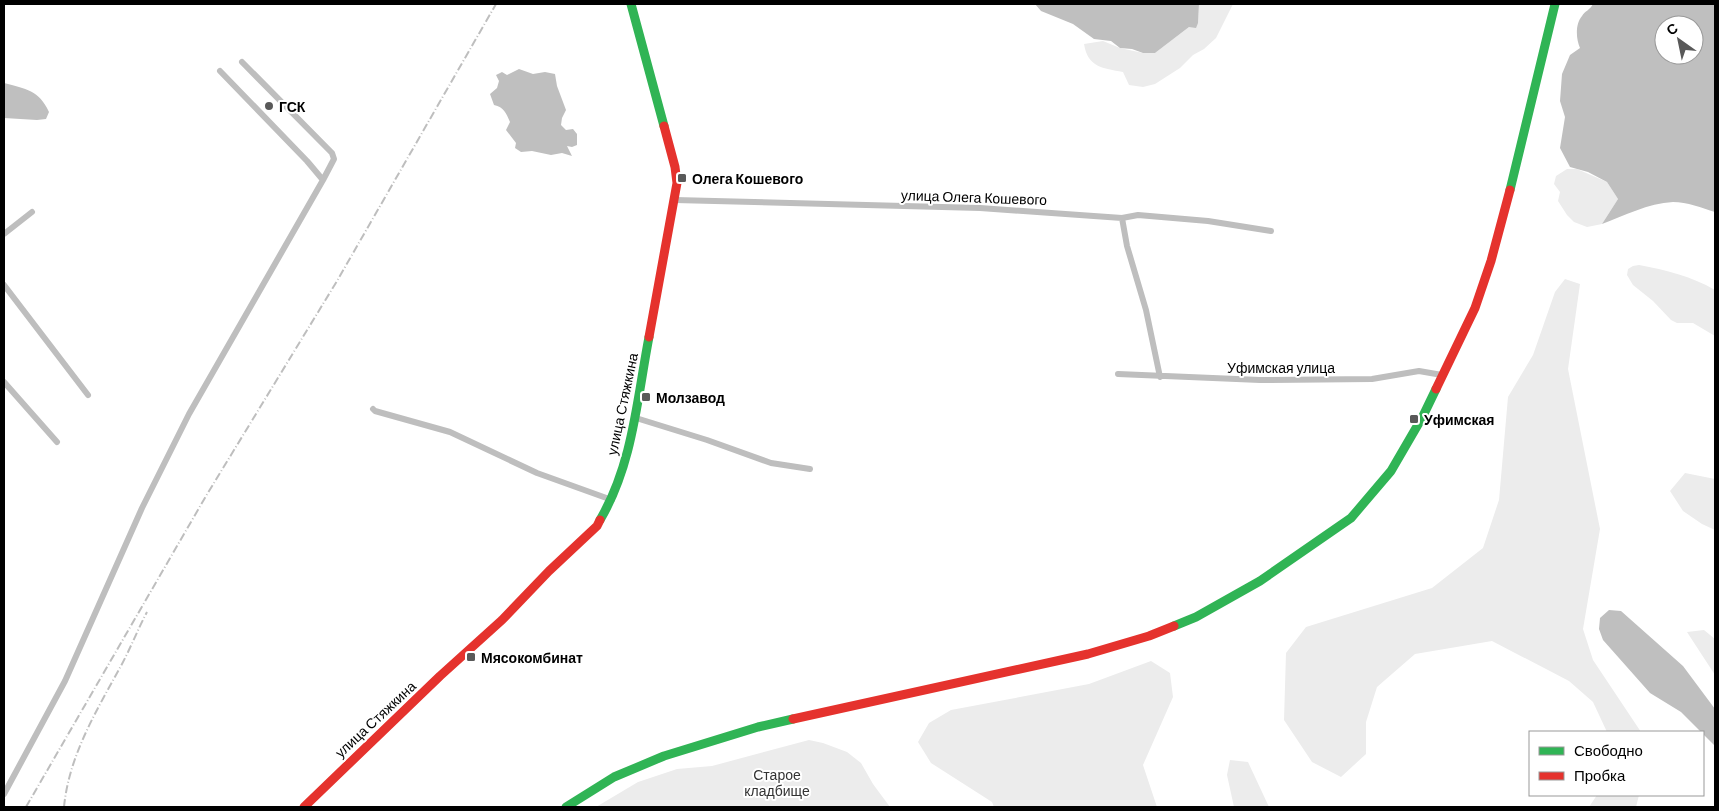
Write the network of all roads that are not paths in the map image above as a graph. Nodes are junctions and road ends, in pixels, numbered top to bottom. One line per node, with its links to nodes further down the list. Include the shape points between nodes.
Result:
1 (631, 4): 6 (main road, улица Стяжкина, via 675,167)
2 (1555, 4): 13 (main road, via 1492,262 1475,308)
3 (242, 62): 5 (street, via 332,153 334,160)
4 (220, 71): 5 (street)
5 (323, 180): 22 (street, via 189,414 142,508 65,681)
6 (675, 200): 8 (street, улица Олега Кошевого, via 980,208); 18 (main road, улица Стяжкина)
7 (32, 212): 10 (street)
8 (1122, 218): 9 (street, улица Олега Кошевого, via 1138,215 1208,221); 14 (street)
9 (1271, 231)
10 (4, 234)
11 (4, 285): 16 (street)
12 (1118, 374): 14 (street, Уфимская улица)
13 (1442, 375): 14 (street, Уфимская улица, via 1419,371 1372,379 1260,380); 24 (main road, via 1391,471 1351,518 1260,581 1196,617 1149,636 1088,654 758,727 664,756 614,777)
14 (1160, 376)
15 (4, 382): 19 (street)
16 (88, 395)
17 (373, 409): 21 (street, via 450,432 537,473)
18 (636, 418): 20 (street, via 771,463); 21 (main road, улица Стяжкина)
19 (56, 442)
20 (810, 469)
21 (612, 500): 23 (main road, улица Стяжкина, via 597,526)
22 (4, 794)
23 (304, 807)
24 (566, 807)

